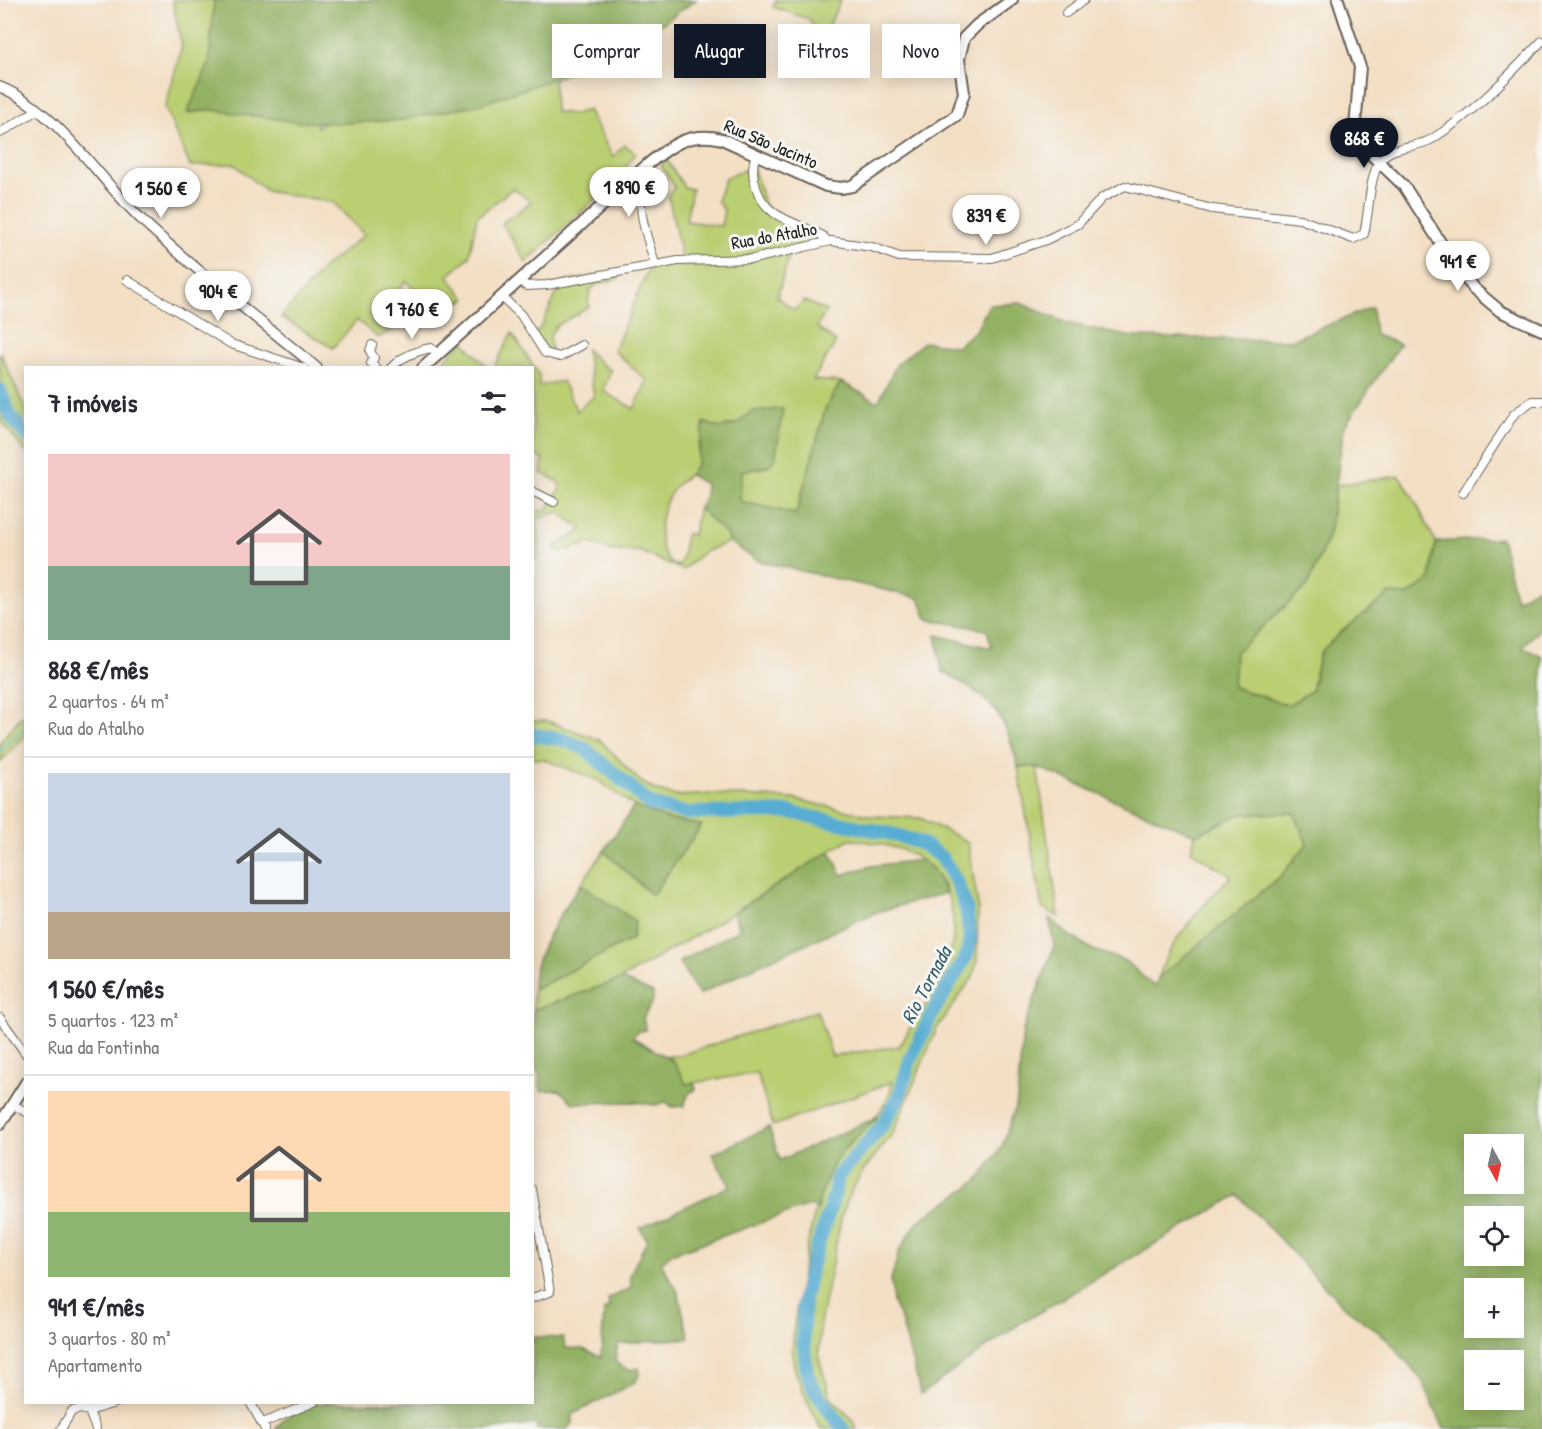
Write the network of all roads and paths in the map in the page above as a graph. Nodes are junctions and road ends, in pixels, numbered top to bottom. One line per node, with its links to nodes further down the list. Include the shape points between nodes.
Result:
1 (1012, 0): 9 (main road, Rua São Jacinto, via 964,38 959,59 964,99 957,115 857,183 833,188)
2 (1338, 0): 10 (main road, via 1360,67 1356,135)
3 (1080, 1): 4 (street)
4 (1066, 13)
5 (1542, 41): 10 (street, via 1496,90 1431,140 1390,152)
6 (0, 87): 7 (street)
7 (38, 110): 8 (street); 22 (street, via 144,222)
8 (0, 133)
9 (756, 154): 11 (main road, Rua São Jacinto, via 722,139 693,136 677,142); 12 (street, via 753,180 765,207)
10 (1379, 162): 12 (street, Rua do Atalho, via 1364,234 1353,239 1300,219 1212,209 1125,186 1102,198 1078,224 1046,240 992,258 899,257 872,247); 17 (main road, via 1410,193 1473,288 1500,311)
11 (647, 165): 13 (street, via 641,215); 15 (main road, Rua São Jacinto)
12 (828, 242): 13 (street, Rua do Atalho, via 753,259)
13 (655, 264): 15 (street, Rua do Atalho, via 547,285 526,286)
14 (127, 280): 21 (street, via 231,344)
15 (520, 280): 16 (main road, Rua São Jacinto)
16 (502, 297): 19 (street, via 521,315 545,353 561,357); 20 (main road, Rua São Jacinto)
17 (1542, 330)
18 (372, 345): 23 (street, via 371,363)
19 (582, 345)
20 (438, 354): 24 (street, via 431,348 418,351); 25 (main road, Rua São Jacinto)
21 (298, 366)
22 (314, 366)
23 (375, 366)
24 (393, 366)
25 (425, 366)
26 (1542, 401): 28 (street, via 1532,401 1514,414)
27 (534, 492): 29 (street)
28 (1463, 493)
29 (554, 502)
30 (0, 1018): 31 (street)
31 (24, 1051)
32 (24, 1086): 33 (main road)
33 (12, 1104): 34 (street); 35 (main road)
34 (24, 1111)
35 (0, 1124)
36 (534, 1200): 37 (street, via 550,1292)
37 (534, 1297)
38 (112, 1404): 41 (street)
39 (251, 1404): 42 (street)
40 (310, 1404): 42 (street)
41 (89, 1411): 43 (street, via 72,1411); 44 (street)
42 (264, 1426)
43 (61, 1429)
44 (96, 1429)

